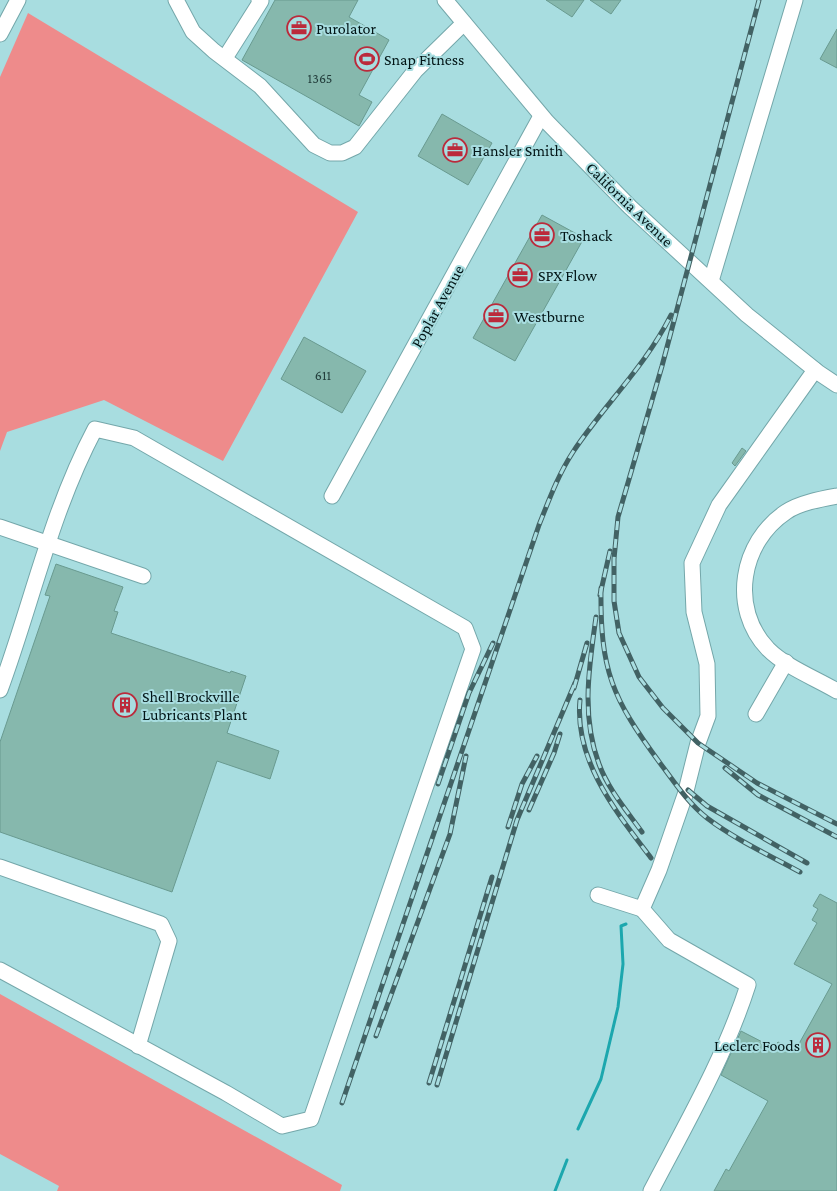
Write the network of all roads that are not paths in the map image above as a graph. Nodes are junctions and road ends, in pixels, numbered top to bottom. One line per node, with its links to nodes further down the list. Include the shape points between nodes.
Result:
1 (18, 0): 7 (street)
2 (176, 0): 8 (street, via 193,32)
3 (259, 0): 8 (street)
4 (445, 0): 6 (street, California Avenue)
5 (795, 0): 10 (street)
6 (464, 23): 8 (street, via 415,71 365,137 342,153 330,153 314,145 260,86); 9 (street, California Avenue)
7 (0, 34)
8 (225, 58)
9 (542, 116): 10 (street, California Avenue, via 630,207); 13 (street, Poplar Avenue)
10 (711, 282): 11 (street, California Avenue)
11 (815, 370): 12 (street, California Avenue); 24 (street, via 719,505 692,563 694,612 707,664 708,716 659,870)
12 (837, 385)
13 (332, 496)
14 (837, 496): 18 (street, via 786,512 757,539 746,567 745,608 754,630 769,649)
15 (0, 527): 16 (street)
16 (46, 544): 17 (street); 19 (street); 26 (street, via 95,429 134,438 465,628 473,649 311,1119 282,1126)
17 (143, 576)
18 (786, 662): 20 (street); 21 (street)
19 (0, 690)
20 (837, 691)
21 (756, 714)
22 (0, 867): 26 (street, via 161,924 170,941)
23 (598, 894): 24 (street)
24 (642, 909): 27 (street, via 669,940 748,985 704,1090)
25 (0, 970): 26 (street)
26 (138, 1046)
27 (651, 1191)

